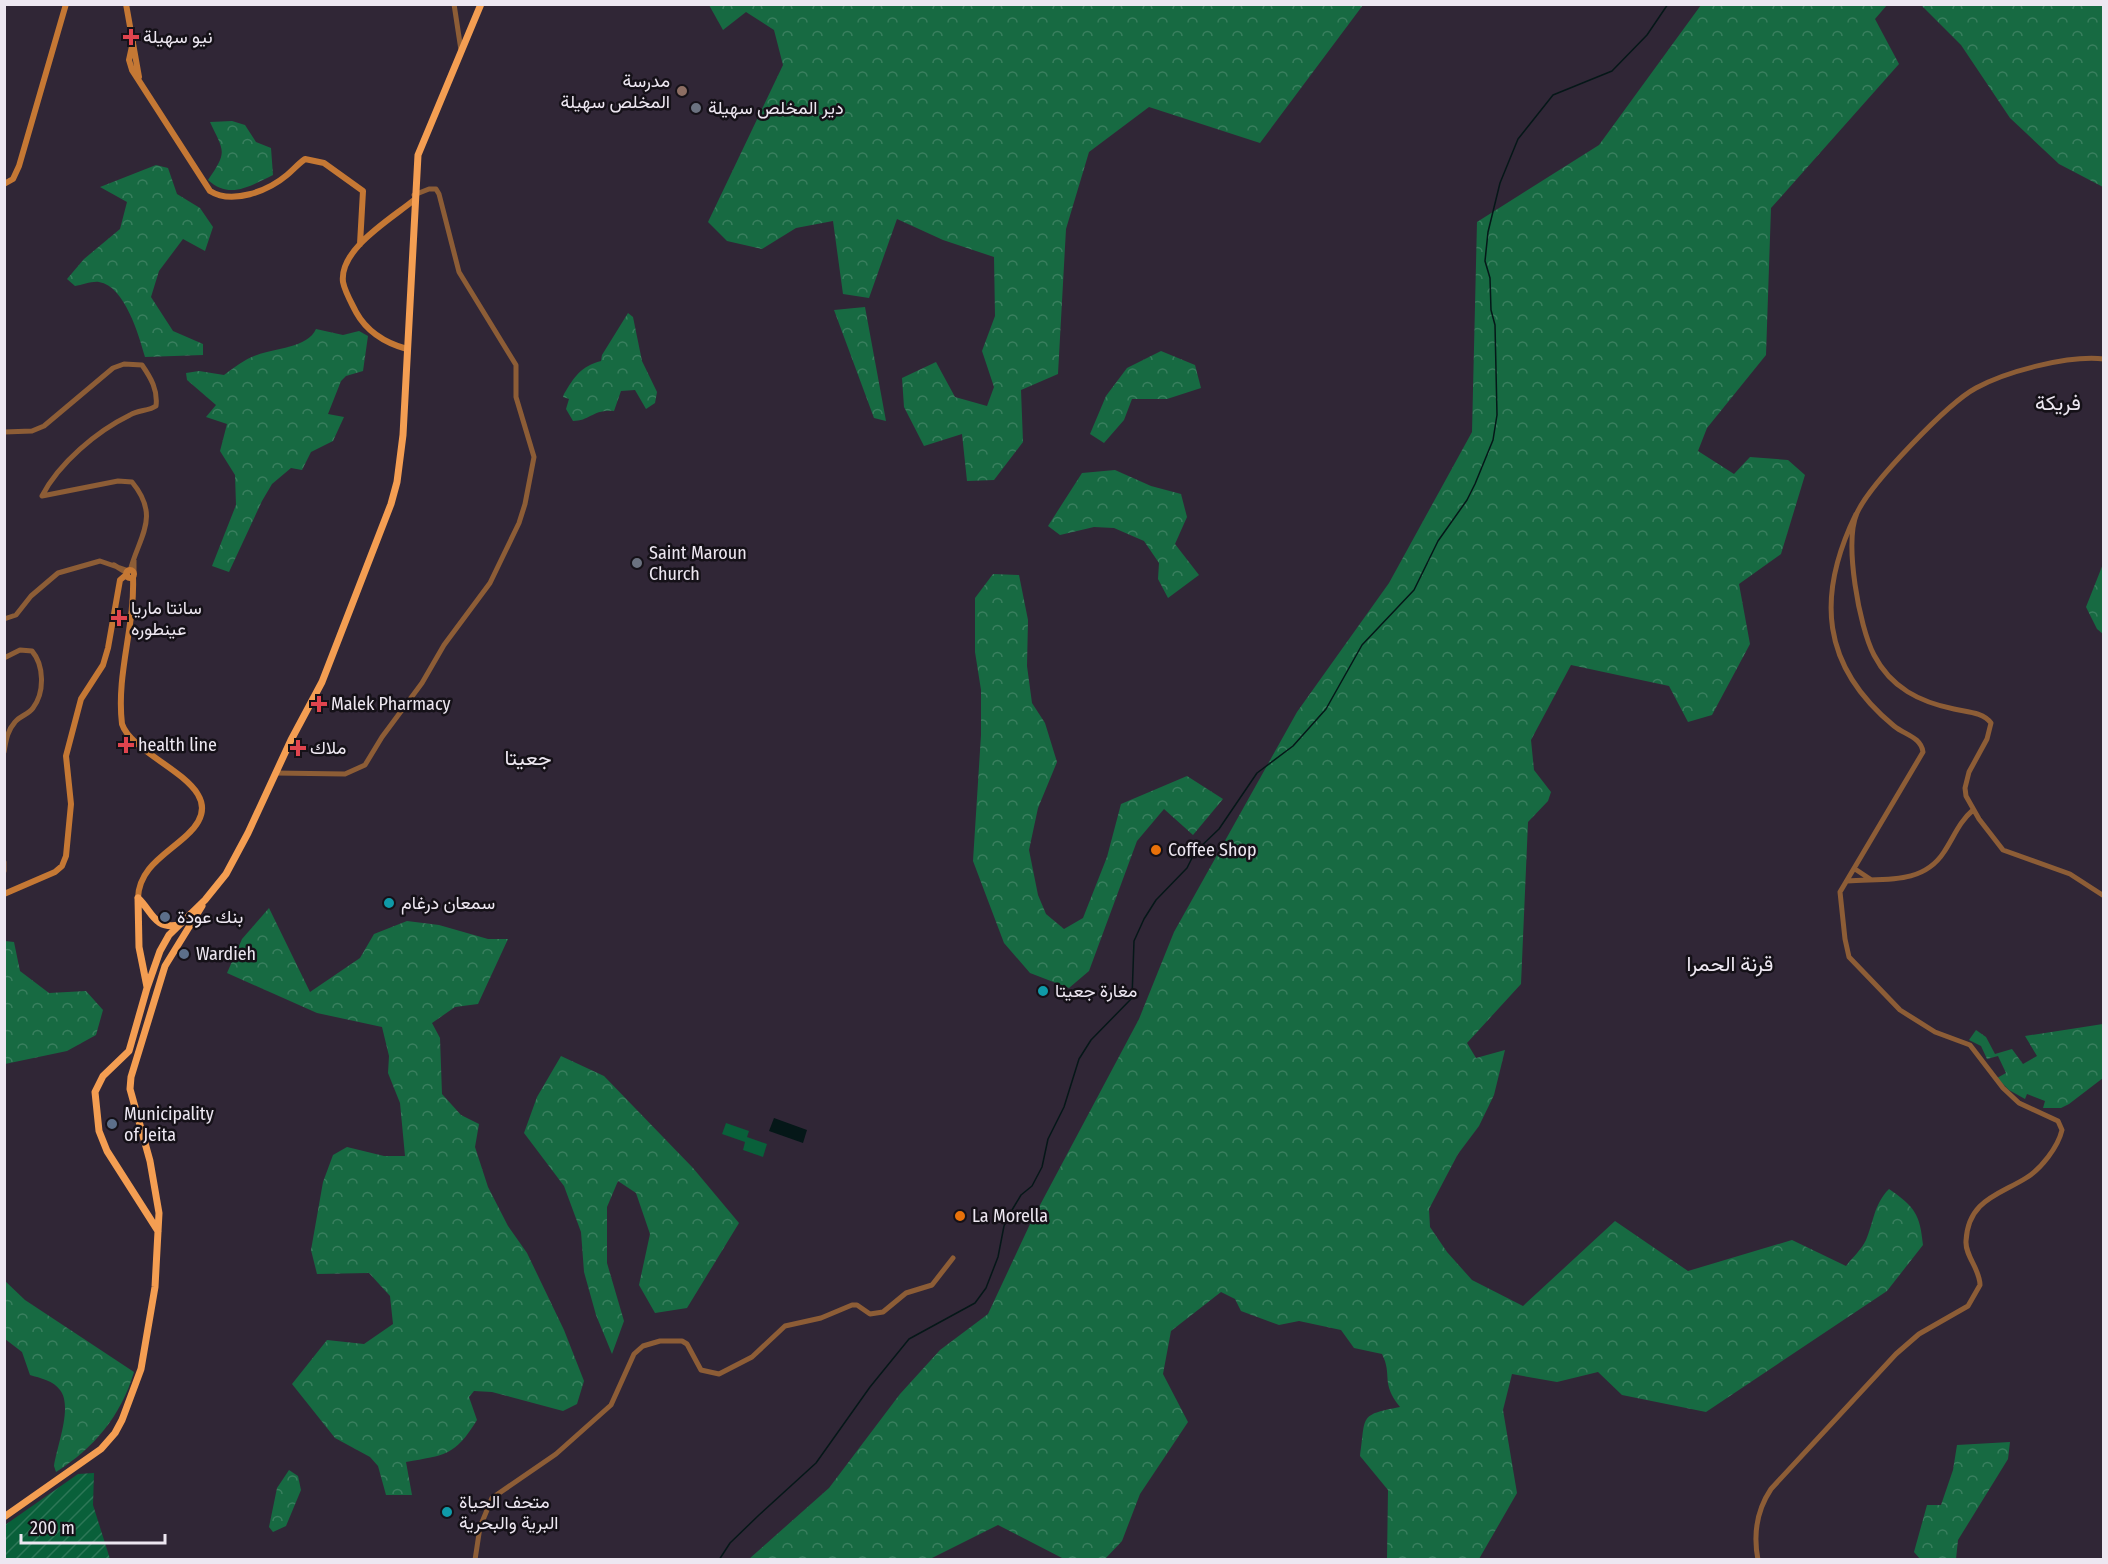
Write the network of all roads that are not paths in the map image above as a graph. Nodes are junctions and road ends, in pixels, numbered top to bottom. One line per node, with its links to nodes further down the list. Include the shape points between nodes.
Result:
1 (66, 4): 6 (main road)
2 (126, 4): 10 (main road, via 133,42 129,60 132,70 210,191 220,196 241,197 286,176 305,159 317,160 363,191)
3 (454, 4): 5 (street)
4 (481, 4): 5 (highway)
5 (461, 50): 9 (highway, via 421,144)
6 (17, 171): 7 (main road); 8 (main road)
7 (4, 178)
8 (4, 184)
9 (414, 198): 10 (main road); 11 (highway); 19 (street, via 429,189 439,194 459,272 516,365 516,397 534,457 529,491 519,523 490,583 365,765 345,774)
10 (360, 244): 11 (main road, via 344,267 346,292 367,328)
11 (407, 349): 19 (highway, via 400,466 391,504 322,682)
12 (2103, 359): 14 (street, via 2078,357 2059,361 1974,389 1896,461)
13 (4, 432): 15 (street, via 37,430 113,368 142,365 153,384 156,406 129,415 91,441 61,469 42,496 117,481 132,482 140,492 148,518)
14 (1856, 514): 20 (street, via 1853,549 1857,607 1875,657 1903,691 1926,702 1982,715 1991,723 1966,779 1966,796); 22 (street, via 1843,543 1833,582 1833,627 1840,660 1861,692 1894,726 1919,741 1923,752)
15 (130, 574): 16 (street, via 100,561 58,573 31,596 23,609); 26 (main road, via 120,587 103,665 81,699 66,756 70,804 66,856 55,872); 28 (main road, via 122,724 125,733 141,749 193,785 201,803 199,820 156,859 142,880)
16 (4, 620)
17 (4, 658): 18 (street, via 20,650 32,651 42,675 35,704 16,720)
18 (4, 752)
19 (275, 773): 29 (highway, via 235,859)
20 (1973, 810): 24 (street, via 1928,868 1908,877); 27 (street, via 2003,850 2070,874)
21 (4, 862): 23 (street)
22 (1855, 869): 24 (street); 25 (street)
23 (4, 871)
24 (1870, 879): 25 (street)
25 (1847, 881): 41 (street, via 1840,891 1849,957 1900,1010 1935,1032 1970,1045 2003,1088 2019,1102 2059,1122 2062,1130 2035,1171 1987,1197 1979,1208 1966,1243 1980,1285 1968,1306 1910,1341 1771,1489 1758,1519)
26 (4, 894)
27 (2103, 896)
28 (138, 898): 31 (highway, via 151,918); 34 (highway, via 138,937)
29 (205, 900): 30 (highway); 33 (highway)
30 (180, 924): 31 (highway); 32 (highway)
31 (163, 925): 32 (highway)
32 (169, 935): 33 (highway); 34 (highway)
33 (169, 956): 35 (highway, via 130,1082)
34 (147, 988): 36 (highway, via 129,1051 103,1076 95,1092 99,1131)
35 (159, 1213): 36 (highway); 37 (highway)
36 (146, 1215): 37 (highway)
37 (158, 1231): 39 (highway, via 155,1287 141,1369 115,1433 84,1463)
38 (953, 1258): 40 (street, via 932,1285 906,1293 883,1312 870,1314 852,1305 821,1318 785,1326 752,1357 725,1372 701,1370 682,1341 643,1346 634,1354 611,1405 556,1454 492,1498 480,1527)
39 (4, 1517)
40 (475, 1560)
41 (1758, 1560)

